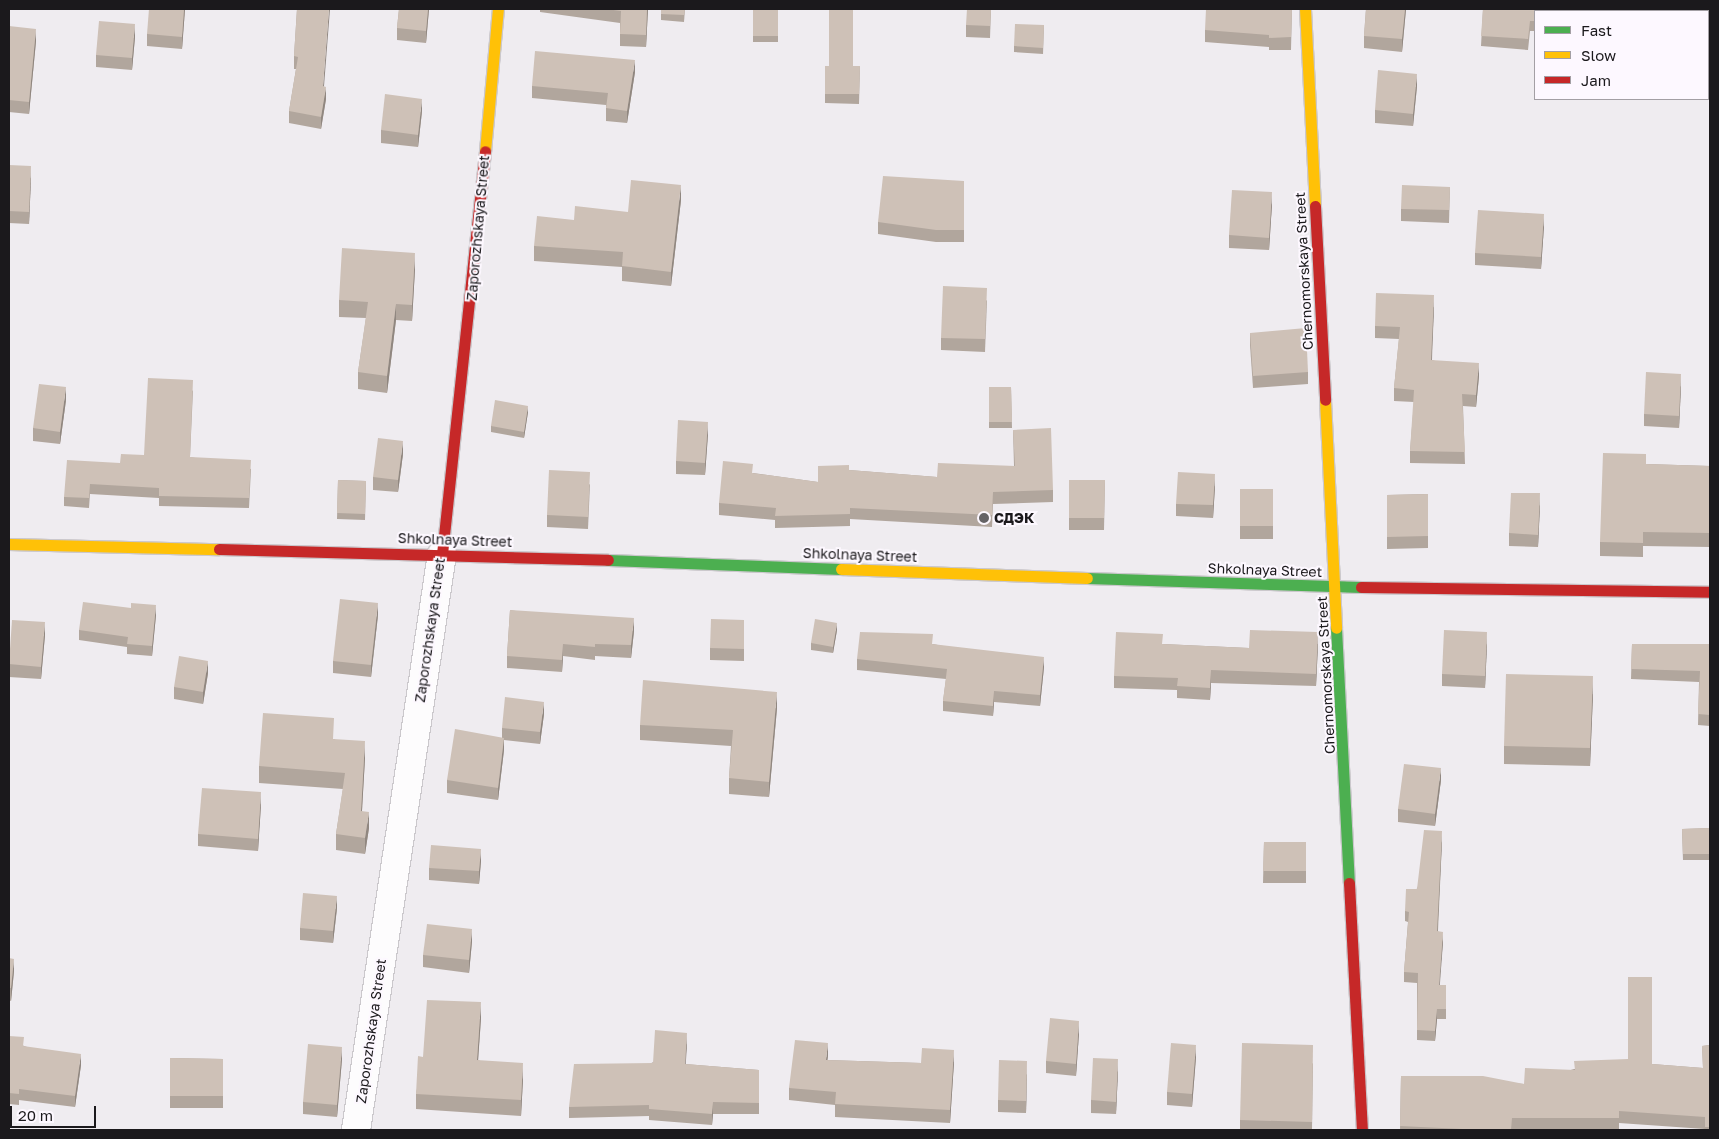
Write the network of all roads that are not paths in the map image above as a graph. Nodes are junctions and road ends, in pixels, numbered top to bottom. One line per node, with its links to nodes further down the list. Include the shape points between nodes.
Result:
1 (498, 9): 4 (street, Zaporozhskaya Street, via 474,279)
2 (1305, 9): 5 (street, Chernomorskaya Street)
3 (9, 544): 4 (street, Shkolnaya Street)
4 (442, 554): 5 (street, Shkolnaya Street); 7 (street, Zaporozhskaya Street)
5 (1337, 587): 6 (street, Shkolnaya Street); 8 (street, Chernomorskaya Street)
6 (1710, 592)
7 (356, 1130)
8 (1362, 1130)

